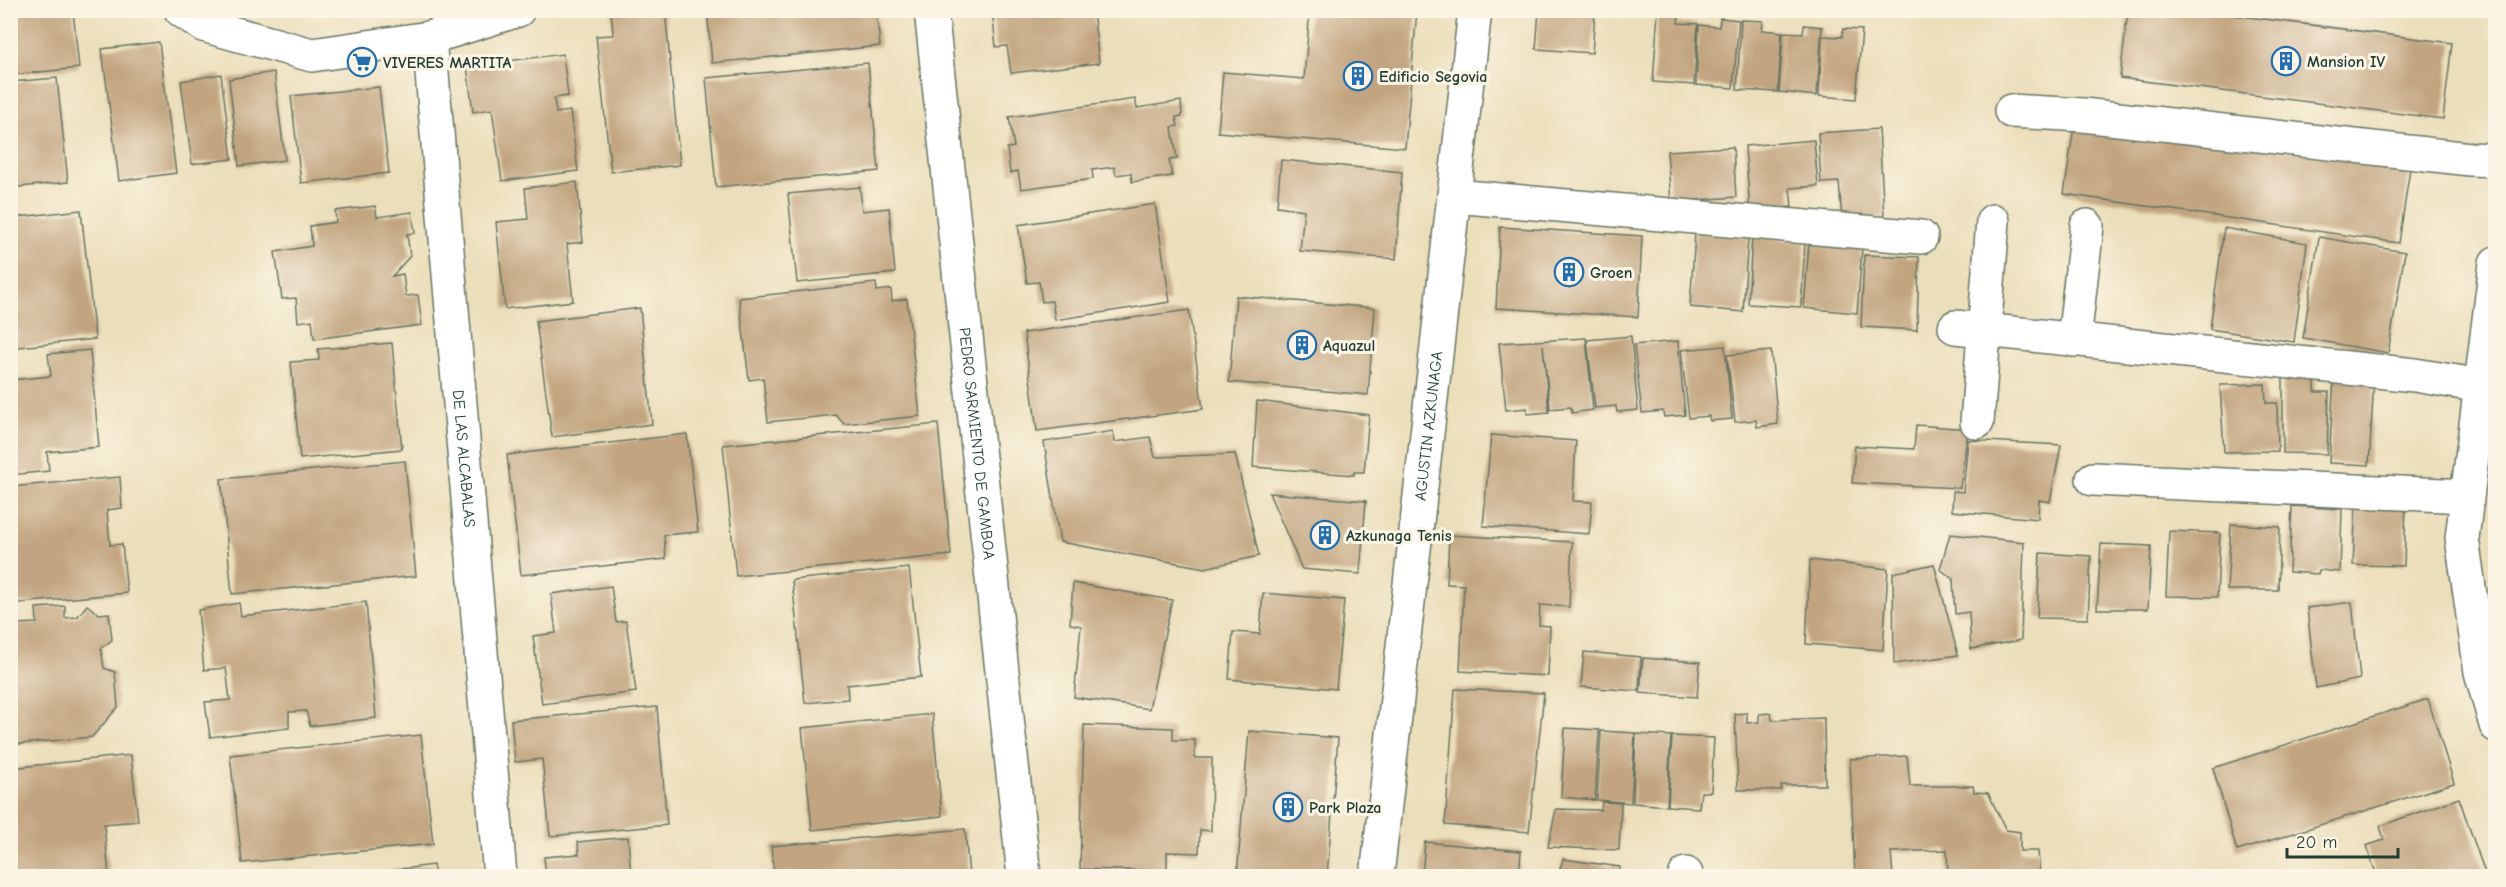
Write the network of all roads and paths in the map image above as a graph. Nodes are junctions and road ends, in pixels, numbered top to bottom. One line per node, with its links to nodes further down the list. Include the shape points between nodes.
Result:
1 (181, 10): 5 (street, via 203,25 312,55)
2 (518, 10): 5 (street)
3 (930, 10): 22 (street, PEDRO SARMIENTO DE GAMBOA)
4 (1475, 10): 8 (street, AGUSTIN AZKUNAGA)
5 (429, 38): 21 (street, DE LAS ALCABALAS)
6 (2011, 111): 7 (street, via 2083,115)
7 (2496, 159)
8 (1454, 196): 11 (street); 23 (street, AGUSTIN AZKUNAGA)
9 (1993, 221): 13 (street)
10 (2087, 226): 14 (street)
11 (1921, 237)
12 (2496, 263): 15 (street)
13 (1970, 329): 14 (street); 16 (street)
14 (2074, 340): 15 (street, via 2415,375)
15 (2481, 386): 17 (street)
16 (1977, 422)
17 (2484, 457): 19 (street)
18 (2093, 478): 19 (street)
19 (2468, 496): 20 (street, via 2462,538 2481,672)
20 (2496, 725)
21 (500, 876)
22 (1024, 876)
23 (1377, 876)

